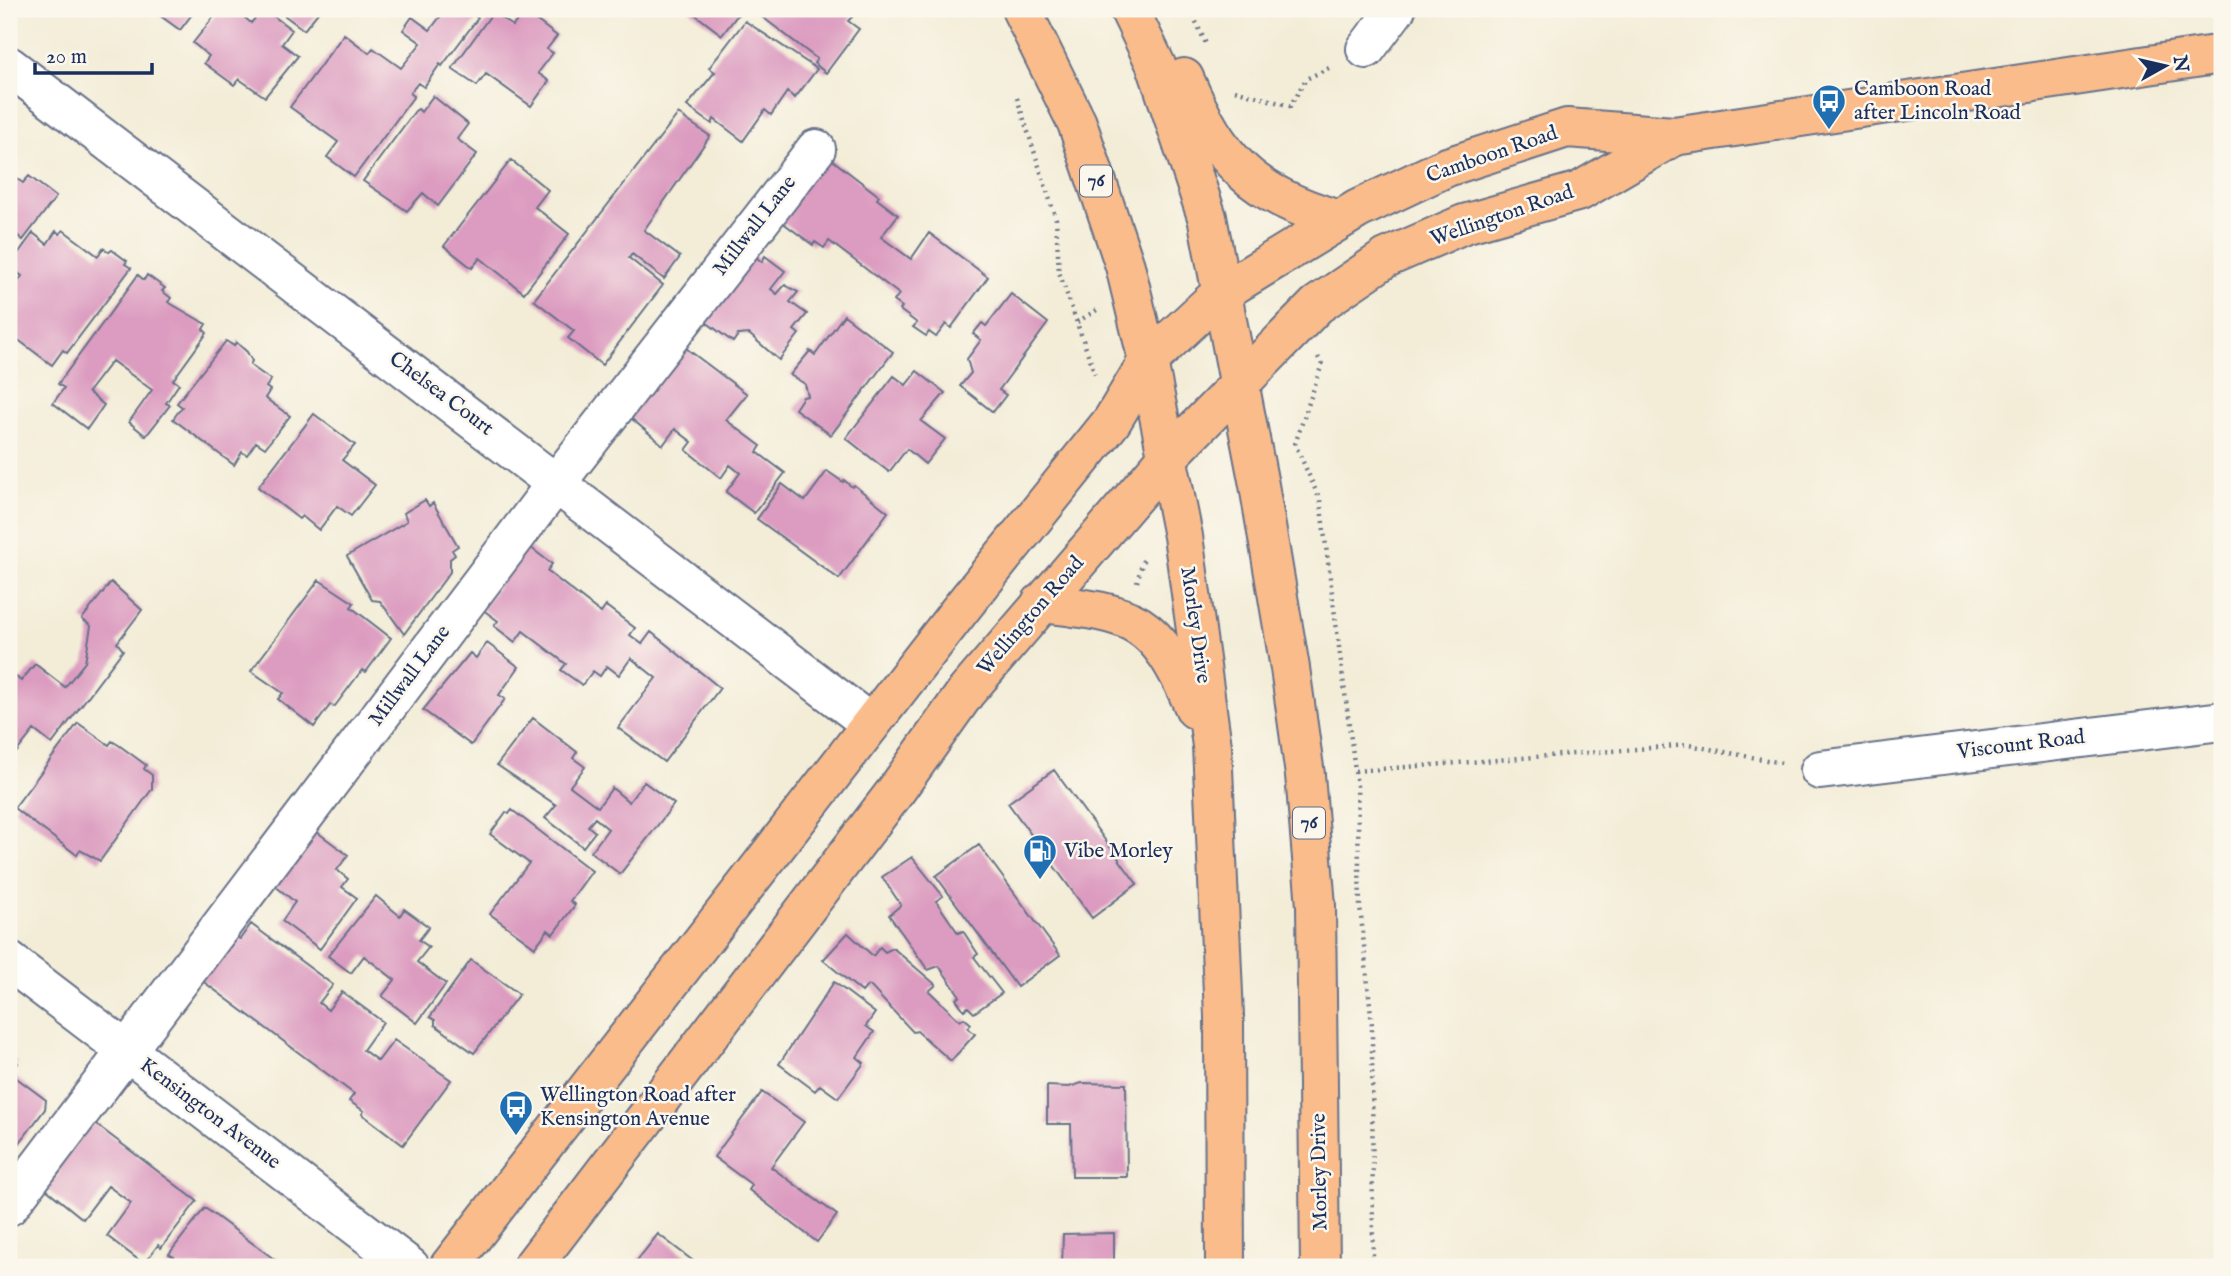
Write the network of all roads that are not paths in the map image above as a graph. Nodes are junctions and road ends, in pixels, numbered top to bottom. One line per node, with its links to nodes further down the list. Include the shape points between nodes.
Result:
1 (1021, 9): 12 (main road, Morley Drive / 76, via 1077,123 1125,266)
2 (1129, 9): 11 (main road, Morley Drive / 76, via 1156,65 1207,216)
3 (1153, 9): 10 (main road, via 1203,122 1226,156 1250,178 1294,206)
4 (1396, 9): 5 (street)
5 (1366, 49)
6 (2222, 54): 8 (main road, Camboon Road)
7 (9, 66): 15 (street, Chelsea Court)
8 (1674, 136): 10 (main road, Camboon Road, via 1567,128 1447,167); 13 (main road, Wellington Road, via 1580,191 1464,224 1386,258 1317,305)
9 (816, 149): 15 (street, Millwall Lane)
10 (1339, 220): 11 (main road, Camboon Road)
11 (1222, 292): 12 (main road, Camboon Road); 13 (main road, Morley Drive / 76)
12 (1148, 361): 14 (main road, Morley Drive / 76); 18 (main road, via 1112,421)
13 (1240, 385): 14 (main road, Wellington Road); 28 (main road, Morley Drive / 76, via 1278,590 1305,775 1316,906)
14 (1167, 458): 16 (main road, Wellington Road); 19 (main road, Morley Drive / 76, via 1183,536)
15 (556, 482): 18 (street, Chelsea Court); 22 (street, Millwall Lane)
16 (1041, 603): 19 (main road, via 1128,617 1154,635 1180,672); 26 (main road, Wellington Road, via 965,692 895,792)
17 (2222, 721): 20 (street, Viscount Road)
18 (872, 724): 25 (main road)
19 (1212, 746): 27 (main road, Morley Drive / 76, via 1224,1016)
20 (1820, 770)
21 (9, 961): 22 (street, Kensington Avenue)
22 (127, 1051): 23 (street, Millwall Lane); 24 (street, Kensington Avenue)
23 (9, 1206)
24 (410, 1267)
25 (449, 1267)
26 (532, 1267)
27 (1225, 1267)
28 (1320, 1267)

